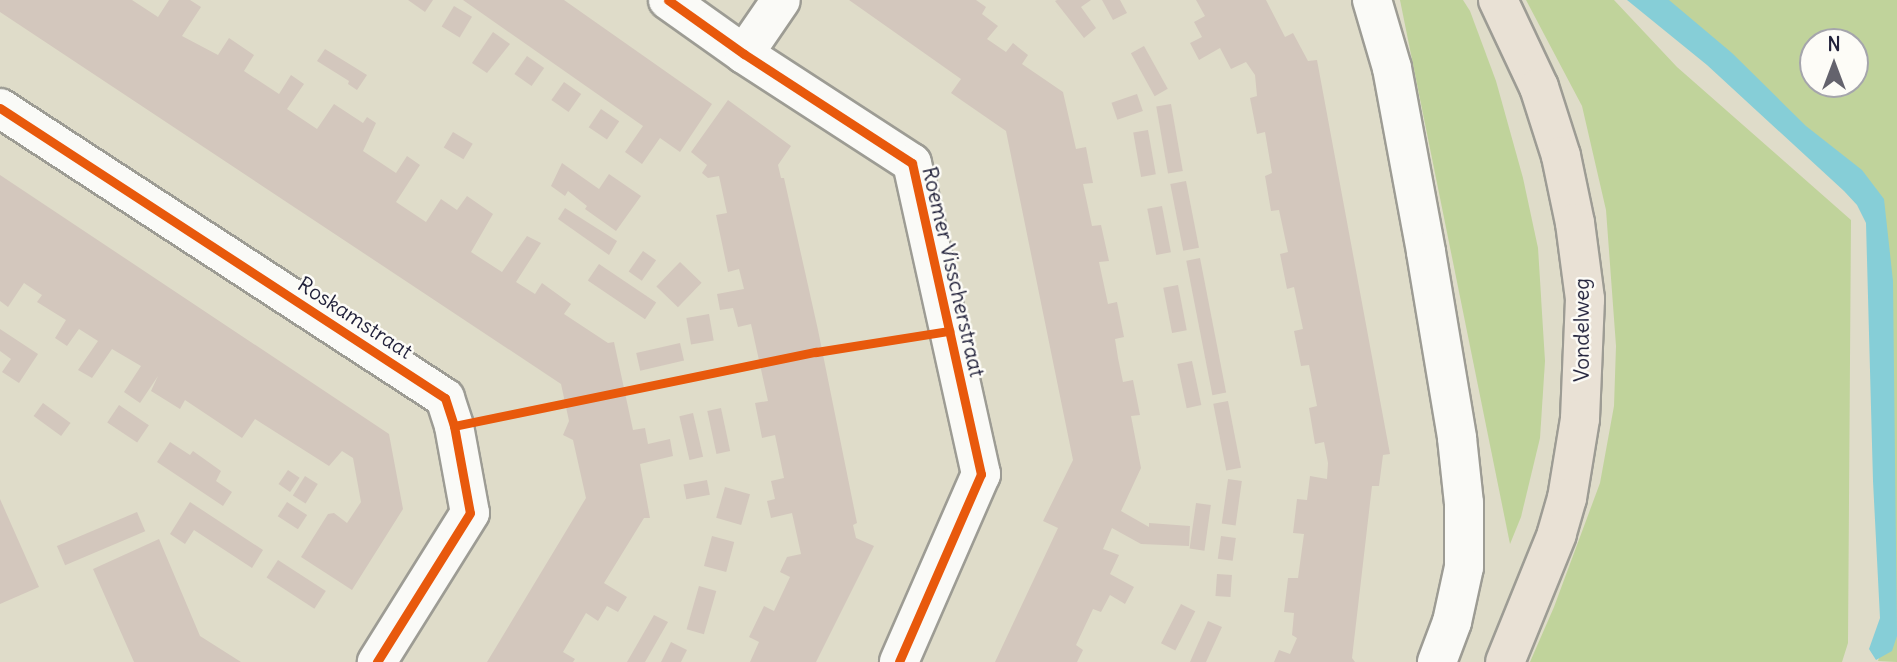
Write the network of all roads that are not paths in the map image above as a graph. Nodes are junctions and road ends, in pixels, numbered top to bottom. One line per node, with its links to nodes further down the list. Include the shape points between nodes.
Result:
1 (668, 0): 5 (street, Roemer Visscherstraat)
2 (781, 0): 5 (street)
3 (1372, 0): 9 (street, via 1392,68 1426,252 1464,503 1464,567)
4 (1498, 0): 10 (main road, Vondelweg, via 1539,87 1561,156 1576,223 1585,299 1580,419 1567,498)
5 (744, 54): 8 (street, Roemer Visscherstraat, via 912,163 981,474)
6 (0, 108): 7 (street, Roskamstraat, via 445,398 470,513)
7 (377, 662)
8 (899, 662)
9 (1437, 662)
10 (1505, 662)

